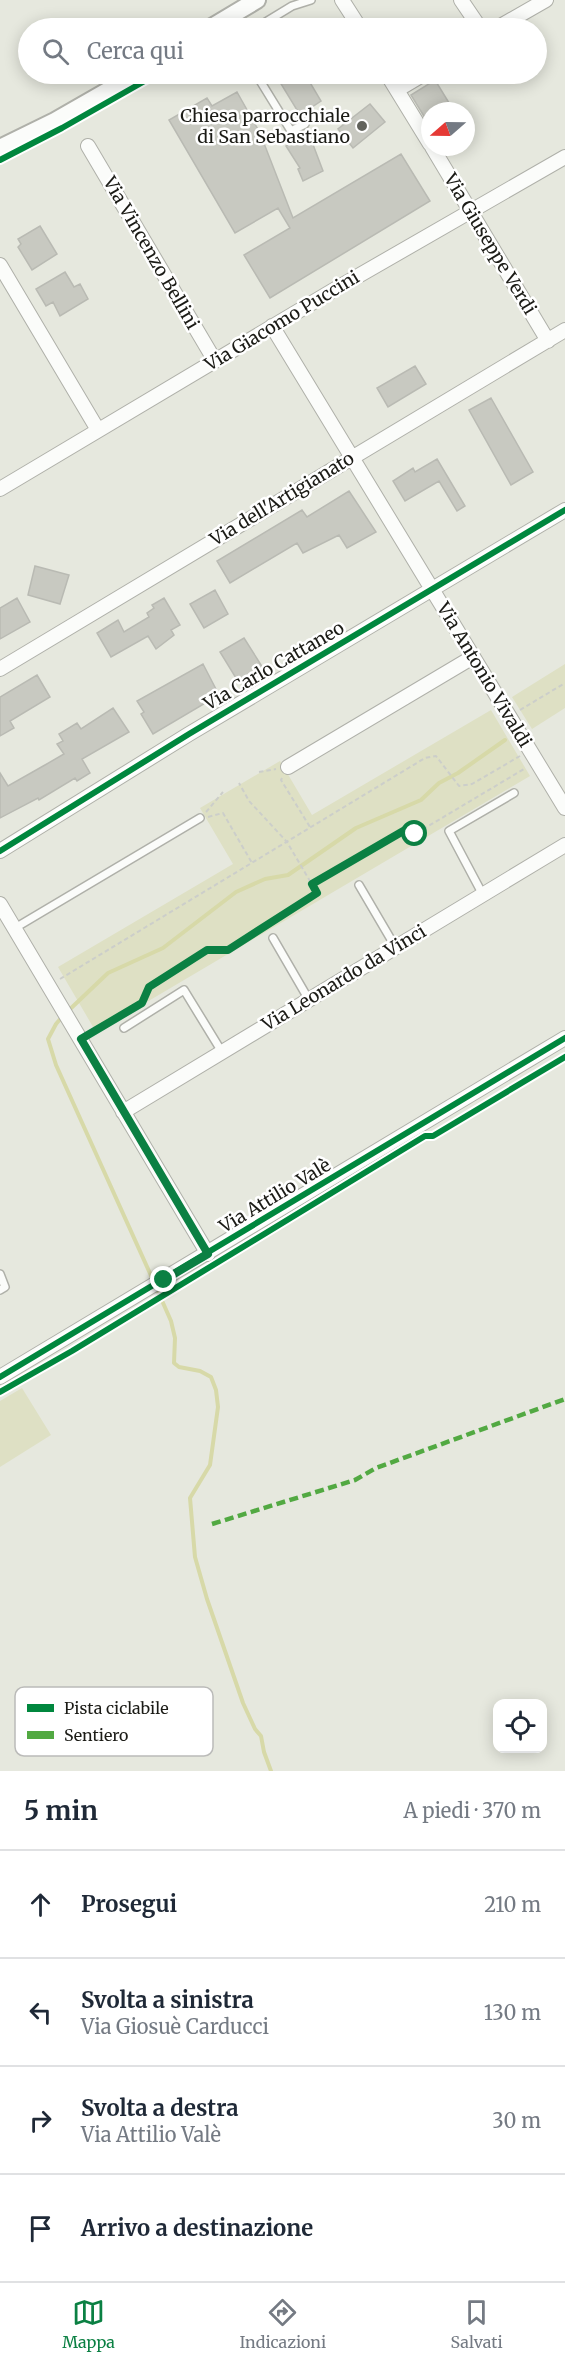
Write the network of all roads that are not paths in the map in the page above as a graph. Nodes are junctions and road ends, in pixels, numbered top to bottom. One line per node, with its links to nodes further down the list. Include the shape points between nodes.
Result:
1 (257, 0): 6 (street)
2 (311, 0): 7 (lane)
3 (342, 0): 8 (street)
4 (461, 0): 9 (street)
5 (546, 0): 10 (street)
6 (227, 18)
7 (272, 18)
8 (354, 18)
9 (473, 18)
10 (514, 18)
11 (120, 84): 19 (street)
12 (262, 84): 16 (lane, via 291,130)
13 (393, 84): 15 (street, Via Giuseppe Verdi)
14 (407, 84): 15 (street)
15 (397, 90): 17 (street, Via Giuseppe Verdi)
16 (305, 124)
17 (421, 130)
18 (88, 146): 27 (street, Via Vincenzo Bellini)
19 (0, 148)
20 (437, 156): 22 (street, Via Giuseppe Verdi)
21 (565, 157): 22 (street, Via Giacomo Puccini)
22 (471, 211): 24 (street, Via Giacomo Puccini); 26 (street, Via Giuseppe Verdi)
23 (0, 265): 28 (street)
24 (273, 326): 27 (street, Via Giacomo Puccini); 29 (street, Via Antonio Vivaldi)
25 (565, 330): 26 (street, Via dell'Artigianato)
26 (548, 341): 29 (street, Via dell'Artigianato)
27 (215, 361): 28 (street, Via Giacomo Puccini)
28 (98, 430): 30 (street, Via Giacomo Puccini)
29 (352, 457): 32 (street, Via Antonio Vivaldi); 34 (street, Via dell'Artigianato)
30 (0, 489)
31 (565, 510): 32 (street, Via Carlo Cattaneo)
32 (433, 590): 33 (street, Via Antonio Vivaldi); 40 (street, Via Carlo Cattaneo)
33 (473, 657): 35 (street); 37 (street, Via Antonio Vivaldi)
34 (0, 669)
35 (288, 767)
36 (514, 793): 42 (lane, via 449,831)
37 (565, 808)
38 (200, 819): 44 (lane)
39 (565, 845): 42 (street, Via Leonardo da Vinci)
40 (0, 851)
41 (359, 885): 46 (lane)
42 (483, 894): 46 (street, Via Leonardo da Vinci)
43 (0, 904): 44 (street)
44 (15, 928): 51 (street)
45 (273, 938): 47 (lane)
46 (396, 948): 47 (street, Via Leonardo da Vinci)
47 (309, 1000): 50 (street, Via Leonardo da Vinci)
48 (124, 1028): 50 (lane, via 184,990)
49 (565, 1038): 52 (street, Via Attilio Valè)
50 (222, 1052): 51 (street, Via Leonardo da Vinci)
51 (123, 1112): 52 (street)
52 (208, 1254): 55 (street, Via Attilio Valè)
53 (0, 1274): 54 (lane, via 5,1287)
54 (0, 1290)
55 (0, 1377)

